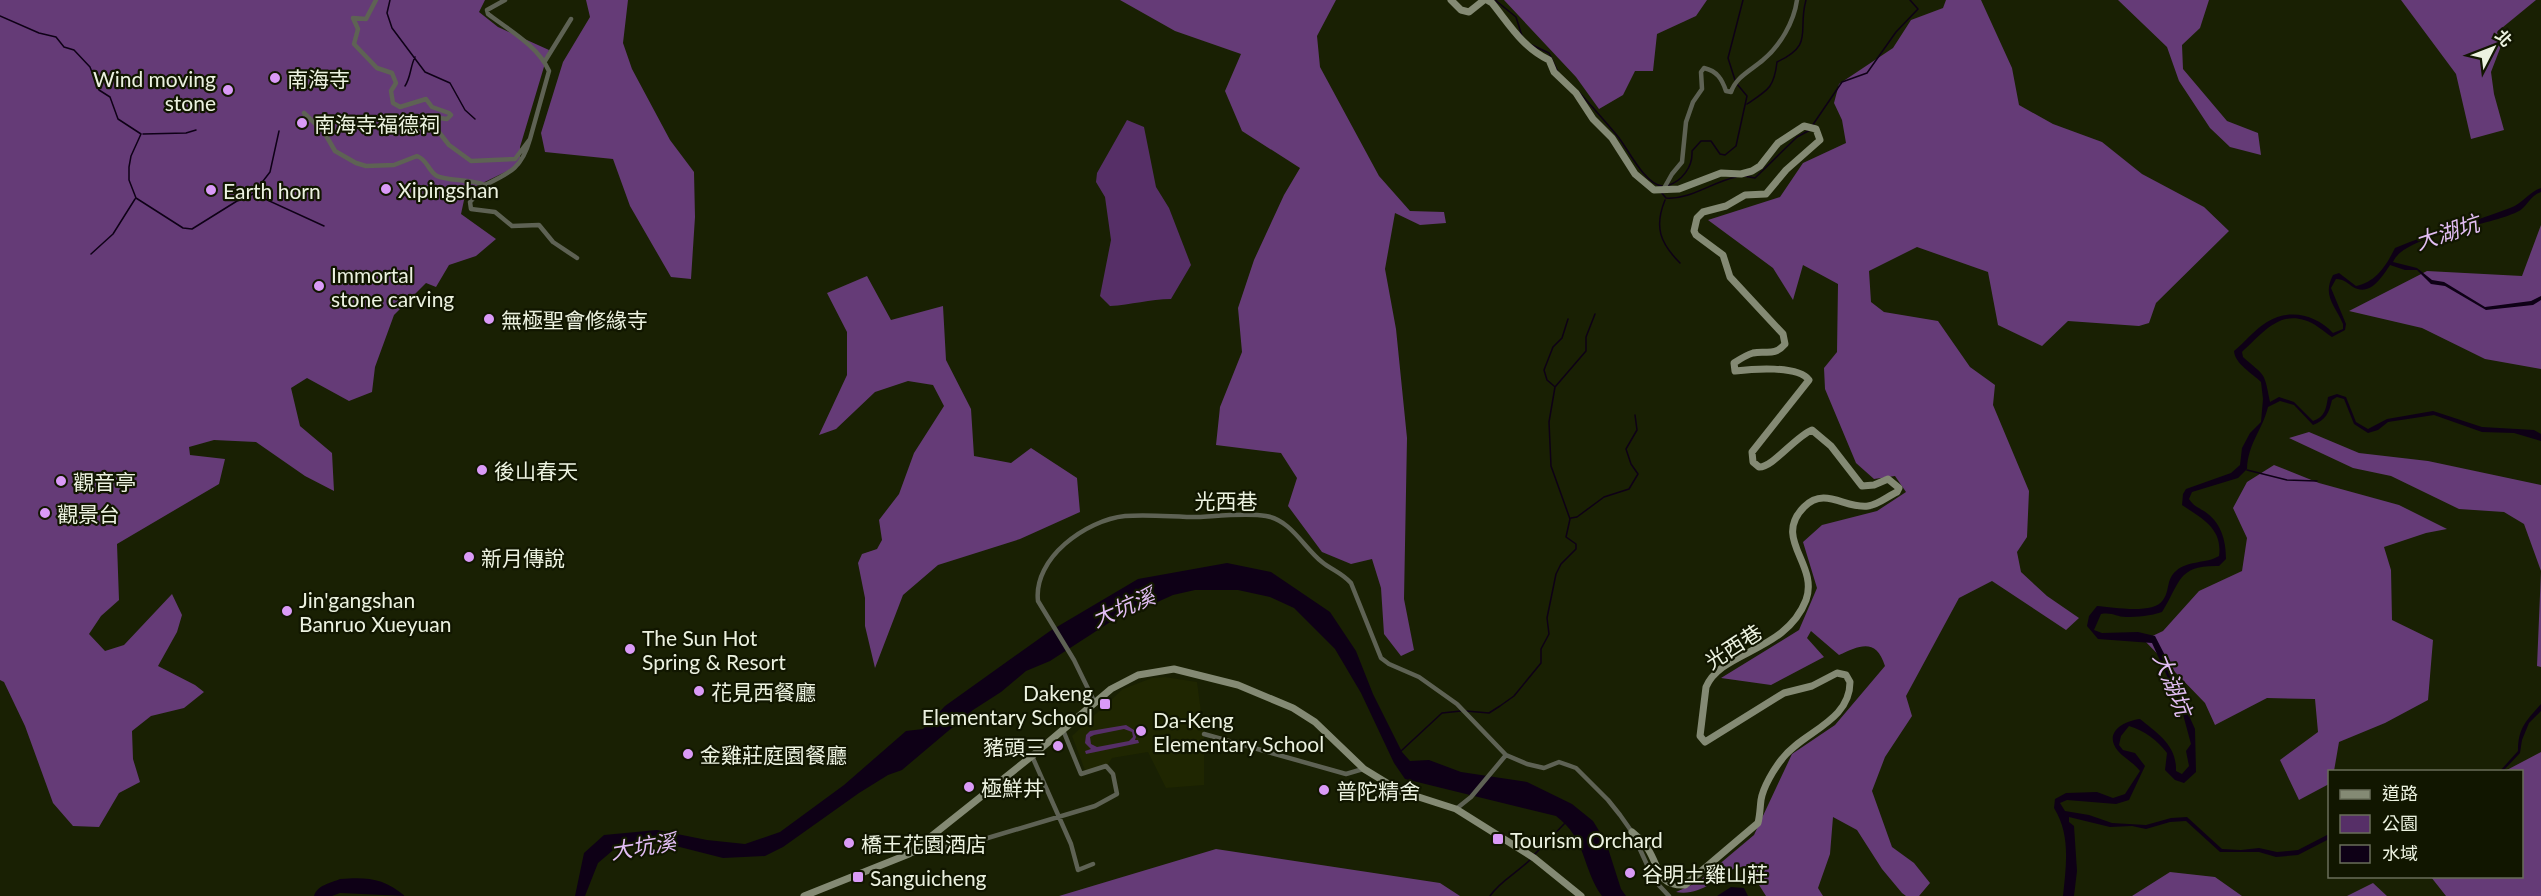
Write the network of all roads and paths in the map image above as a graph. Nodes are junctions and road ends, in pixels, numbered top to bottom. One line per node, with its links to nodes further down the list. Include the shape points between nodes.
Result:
1 (376, 0): 9 (street, via 366,19 353,18 358,29 354,44 377,68 392,73 396,83 391,91 393,103 400,106 426,99 432,107 449,113 447,119 431,117 431,122 449,144 471,161 515,159)
2 (505, 0): 7 (street, via 487,10 488,14)
3 (1451, 0): 4 (street, via 1469,12)
4 (1486, 0): 11 (street, via 1535,54 1548,60 1612,138 1635,174 1654,190)
5 (1797, 0): 11 (street, via 1786,32 1766,58 1735,81 1731,93 1709,69 1701,72 1702,89 1686,122 1682,162)
6 (571, 19): 7 (street)
7 (545, 61): 9 (street, via 549,71)
8 (304, 113): 10 (street, via 324,132 335,151 356,163 394,165 417,156 434,175)
9 (530, 140): 10 (street, via 522,161 507,175)
10 (485, 185): 12 (street, via 470,202 471,209 495,212 512,225 539,225 553,242)
11 (1663, 191): 21 (street, 光西巷, via 1721,173 1752,171 1778,143 1804,126 1816,129 1820,140 1766,194 1745,195 1726,206 1703,212 1694,231 1723,255 1730,277 1783,334 1785,344 1780,350 1744,357 1734,363 1735,371 1755,368 1801,372 1809,380 1752,452 1753,462 1759,467 1766,466 1812,430 1831,446 1862,486 1888,479 1899,488 1871,506 1827,497 1805,506 1792,531 1809,579 1799,615 1784,632 1709,680 1703,700 1701,739 1709,741 1784,693 1812,686 1837,673 1846,675 1850,682 1846,701 1828,723 1794,745 1781,760 1761,798 1758,823 1692,882 1678,886 1662,878 1649,850)
12 (577, 258)
13 (1095, 703): 14 (street); 16 (street, 光西巷, via 1038,601 1042,573 1063,546 1094,525 1125,516 1266,516 1289,529 1322,562 1351,583 1381,658 1419,676 1457,704); 18 (street, via 1111,689 1138,675 1174,669 1203,675 1293,708 1316,722)
14 (1063, 730): 17 (street); 20 (street, via 1081,774 1106,766 1113,774 1117,794 1095,806)
15 (1204, 734): 18 (street, via 1346,774)
16 (1506, 755): 19 (street); 21 (street, 光西巷, via 1544,768 1559,762 1576,768 1608,800)
17 (1032, 756): 20 (street); 22 (street)
18 (1364, 769): 19 (street, via 1400,791)
19 (1456, 809): 25 (street, via 1534,858)
20 (1060, 816): 22 (street, via 981,840); 23 (street, via 1078,870)
21 (1632, 832): 26 (street, 光西巷, via 1654,880)
22 (909, 854): 24 (street)
23 (1093, 864)
24 (804, 896)
25 (1581, 896)
26 (1669, 896)

